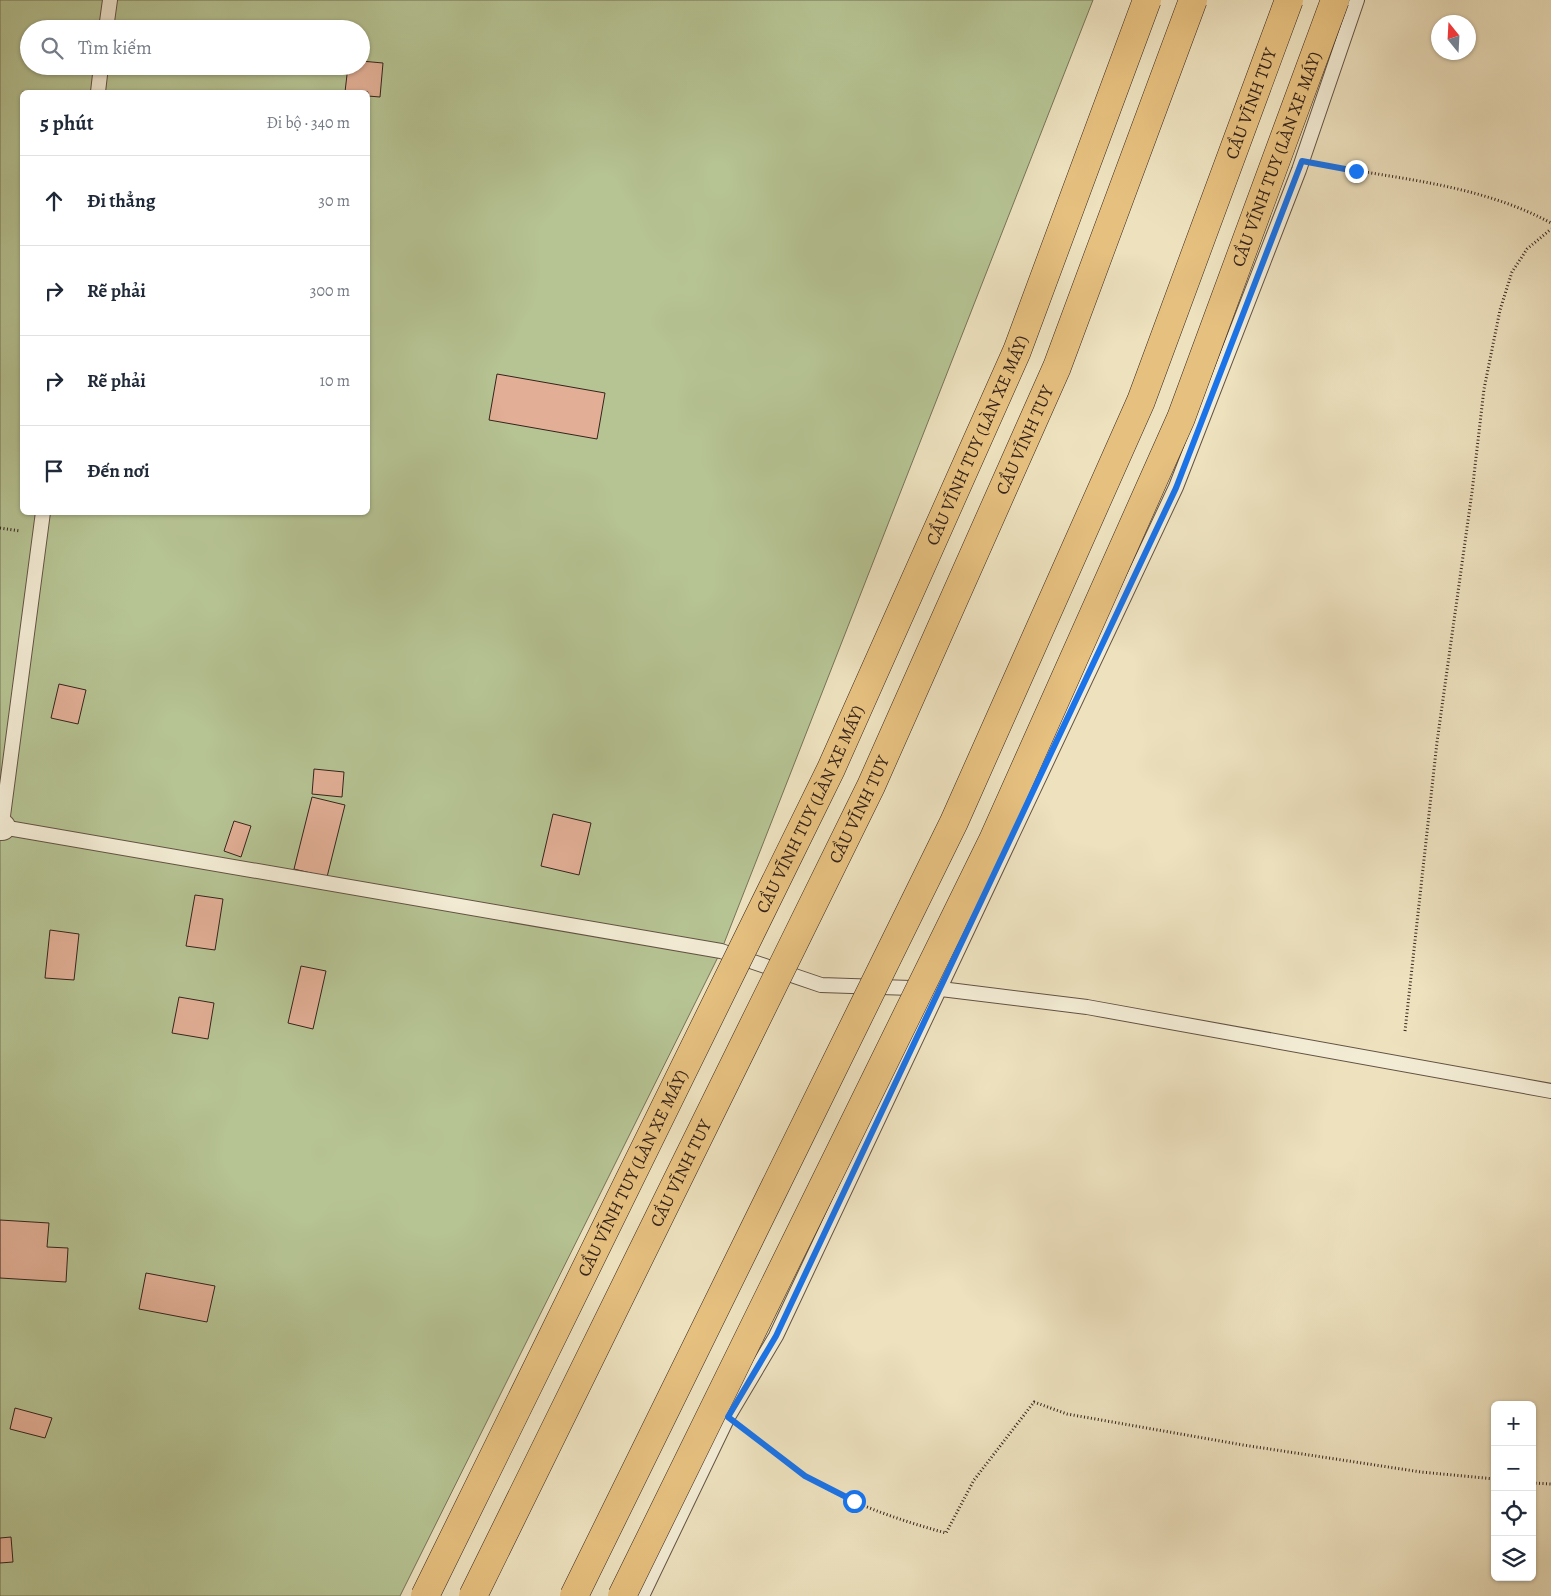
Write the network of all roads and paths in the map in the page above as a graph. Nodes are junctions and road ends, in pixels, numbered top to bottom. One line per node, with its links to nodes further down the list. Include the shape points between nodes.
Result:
1 (110, 0): 7 (lane)
2 (1147, 0): 22 (highway, CẦU VĨNH TUY (LÀN XE MÁY), bridge, via 1017,351 831,769)
3 (1193, 0): 23 (highway, CẦU VĨNH TUY, bridge, via 1058,367 875,777)
4 (1289, 0): 24 (highway, CẦU VĨNH TUY, bridge, via 1141,401 954,822)
5 (1335, 0): 25 (highway, CẦU VĨNH TUY (LÀN XE MÁY), bridge, via 1181,418 1001,822)
6 (1357, 0): 10 (lane)
7 (107, 20)
8 (100, 75): 9 (lane)
9 (98, 90)
10 (1302, 161): 11 (path, via 1478,193 1528,210); 15 (lane, via 1176,488)
11 (1551, 223)
12 (1551, 229): 16 (path, via 1527,248 1512,272 1500,310 1484,389 1437,742)
13 (43, 515): 14 (lane)
14 (0, 830): 15 (lane, via 721,951 821,985)
15 (941, 989): 17 (lane, via 1087,1008); 18 (lane, via 776,1336)
16 (1405, 1031)
17 (1551, 1091)
18 (728, 1417): 19 (path, via 805,1476 854,1501 946,1532 974,1480 1034,1402 1067,1414 1243,1445 1421,1472); 26 (lane)
19 (1491, 1479)
20 (1536, 1482): 21 (path)
21 (1551, 1484)
22 (425, 1596)
23 (473, 1596)
24 (574, 1596)
25 (622, 1596)
26 (642, 1596)

